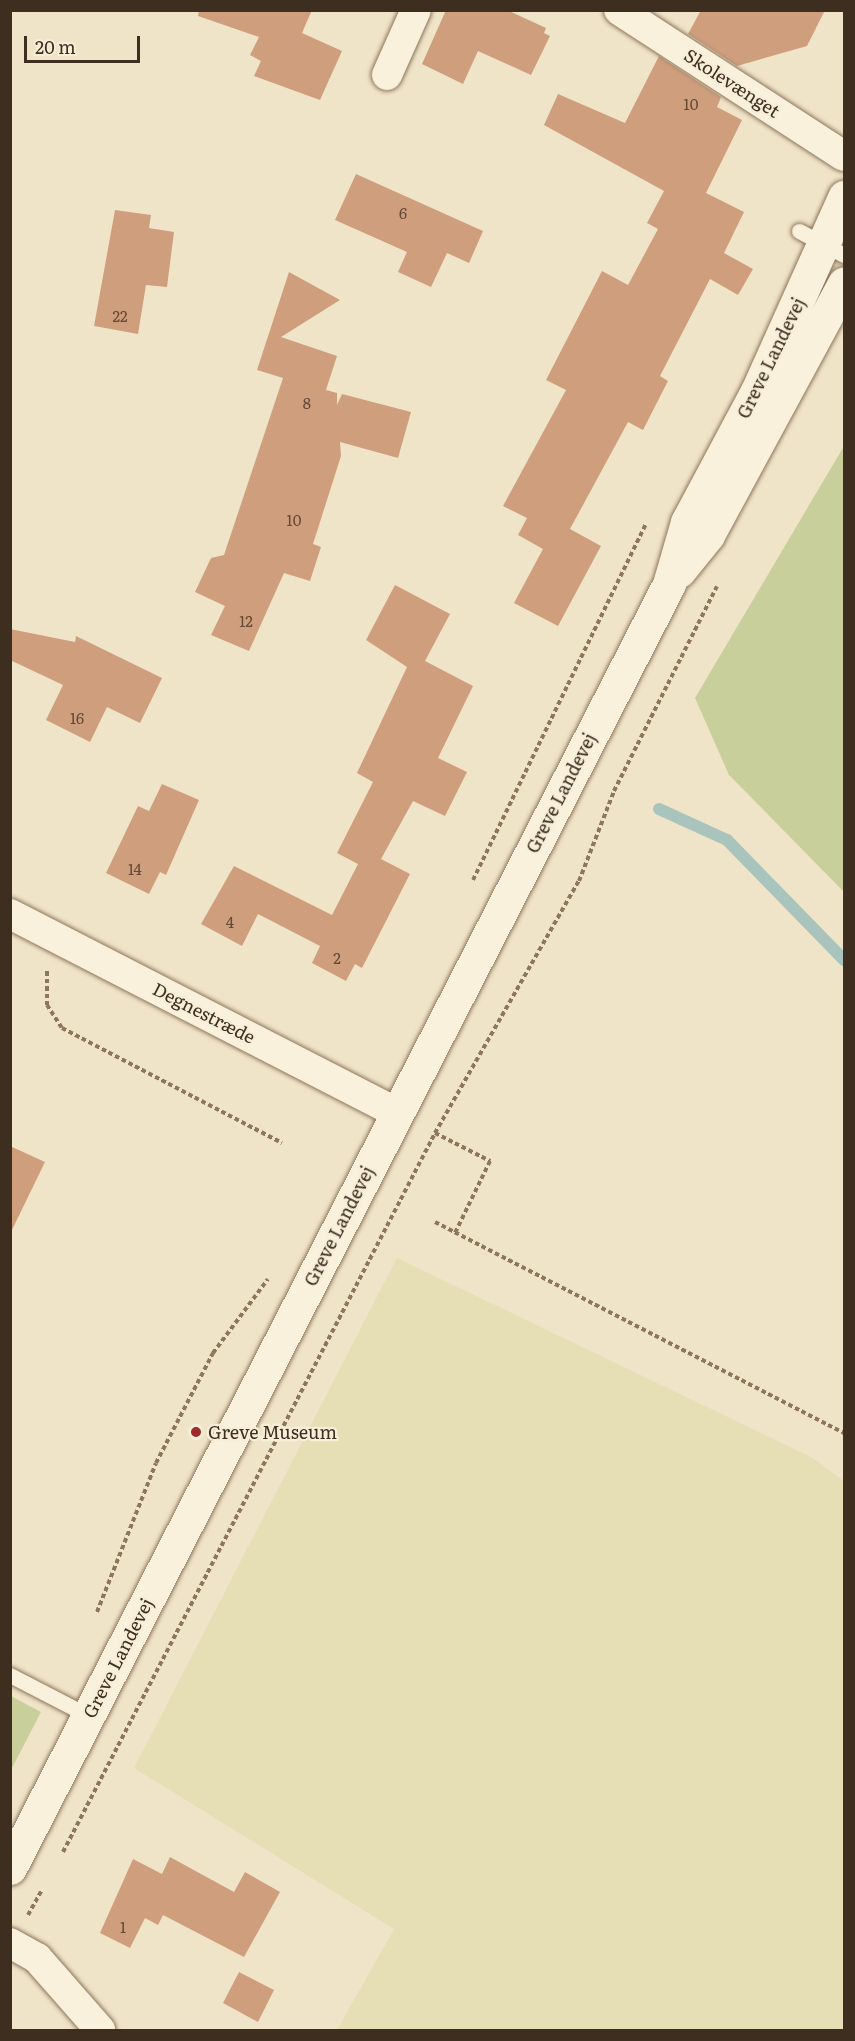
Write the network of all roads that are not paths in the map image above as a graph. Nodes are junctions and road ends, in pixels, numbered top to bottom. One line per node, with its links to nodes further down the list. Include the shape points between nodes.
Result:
1 (416, 10): 3 (street)
2 (619, 10): 4 (street, Skolevænget)
3 (387, 75)
4 (844, 156)
5 (844, 197): 6 (street, Greve Landevej)
6 (823, 244): 8 (street, Greve Landevej, via 687,522)
7 (844, 283): 8 (street, Greve Landevej, via 708,535)
8 (669, 584): 10 (street, Greve Landevej)
9 (10, 914): 10 (street, Degnestræde)
10 (397, 1113): 12 (street, Greve Landevej)
11 (10, 1675): 12 (lane)
12 (88, 1716): 13 (street, Greve Landevej)
13 (10, 1868)
14 (11, 1944): 15 (street, via 37,1958)
15 (100, 2031)

